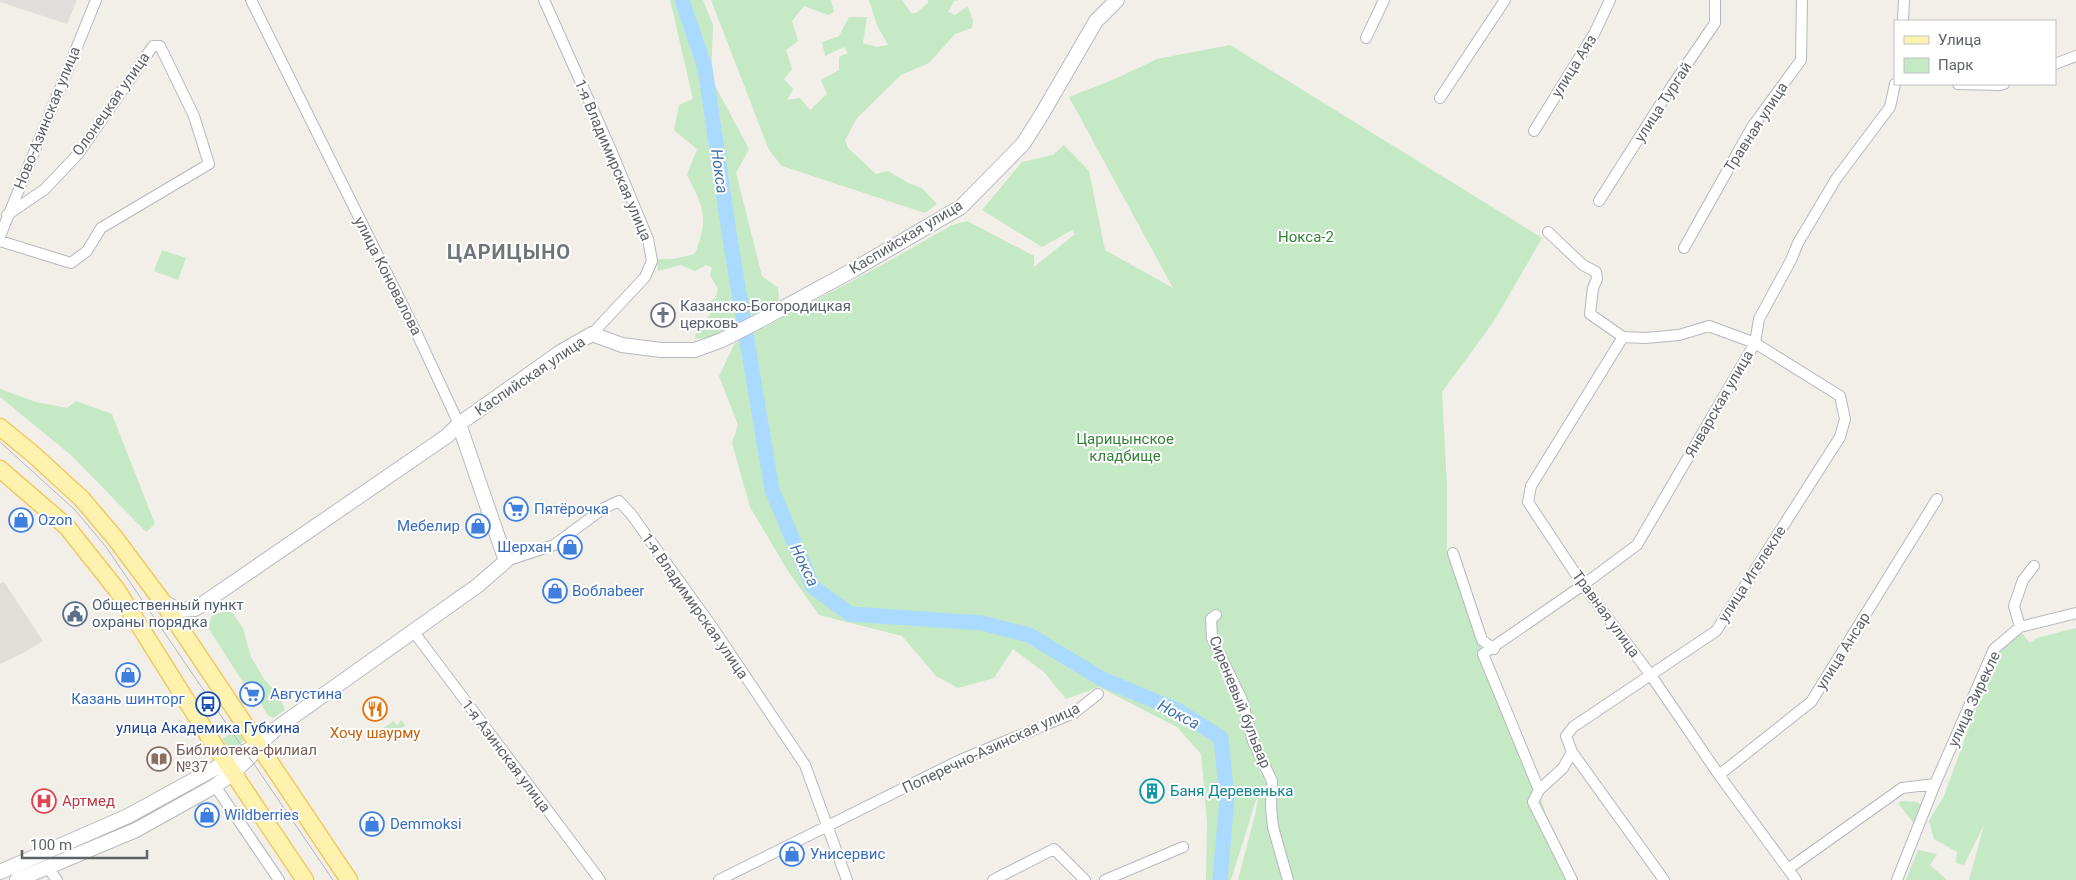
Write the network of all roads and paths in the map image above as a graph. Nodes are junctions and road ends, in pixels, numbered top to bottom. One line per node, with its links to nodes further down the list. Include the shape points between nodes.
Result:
1 (96, 0): 19 (street, Ново-Азинская улица)
2 (250, 0): 27 (street, улица Коновалова)
3 (544, 0): 24 (street, 1-я Владимирская улица, via 648,239 652,261 645,277)
4 (1117, 0): 24 (street, Каспийская улица, via 1096,21 1023,144 961,207 759,321 695,350 622,345)
5 (1384, 0): 12 (street)
6 (1504, 0): 16 (street)
7 (1610, 0): 17 (street, улица Аяз, via 1594,34)
8 (1715, 0): 18 (street, улица Тургай, via 1715,24)
9 (1802, 0): 23 (street, Травная улица, via 1801,60 1752,127)
10 (1904, 0): 11 (street)
11 (1903, 20)
12 (1366, 38)
13 (2076, 56): 14 (street)
14 (2056, 64)
15 (1895, 85): 26 (street, Январская улица, via 1890,107 1836,179 1798,244 1759,319)
16 (1440, 98)
17 (1534, 131)
18 (1599, 201)
19 (7, 215): 21 (street, Ново-Азинская улица); 22 (street, Олонецкая улица, via 45,189 78,154 153,46 160,46 194,116 209,164 102,228 87,251 70,263)
20 (1548, 232): 25 (street, via 1583,265 1596,272 1598,280 1593,288 1590,314)
21 (0, 236)
22 (0, 241)
23 (1684, 248)
24 (592, 334): 27 (street, Каспийская улица)
25 (1623, 337): 26 (street, улица Игелекле, via 1679,335 1709,326); 34 (street, Травная улица, via 1531,486 1528,502)
26 (1754, 343): 34 (street, Январская улица, via 1637,545); 41 (street, улица Игелекле, via 1840,396 1845,419 1840,437 1716,631)
27 (460, 424): 32 (street, улица Коновалова); 35 (street, Каспийская улица, via 195,609 178,610)
28 (0, 427): 35 (main road, via 82,499)
29 (0, 469): 45 (main road, via 66,527 117,590)
30 (1937, 499): 46 (street, улица Ансар, via 1811,702)
31 (1452, 553): 40 (street, via 1482,640)
32 (506, 561): 39 (street, via 477,586); 50 (street, 1-я Владимирская улица, via 554,545 604,508 619,501 712,628 805,765)
33 (2034, 566): 38 (street, via 2023,580 2014,606)
34 (1584, 585): 40 (street, Январская улица); 41 (street, Травная улица)
35 (162, 602): 43 (main road)
36 (2076, 613): 38 (street)
37 (1216, 615): 66 (street, Сиреневый бульвар, via 1211,619 1212,638 1242,700 1253,740 1272,781 1273,827)
38 (2020, 627): 47 (street, улица Зирекле, via 1994,649)
39 (413, 631): 43 (street, via 277,728); 60 (street, 1-я Азинская улица)
40 (1494, 649): 49 (street, Январская улица, via 1483,654)
41 (1650, 674): 44 (street, улица Игелекле, via 1573,727 1566,736); 46 (street, Травная улица)
42 (1098, 694): 50 (street, Поперечно-Азинская улица, via 1074,712 960,760)
43 (257, 746): 45 (street, via 250,757); 59 (main road)
44 (1572, 752): 49 (street, via 1563,768); 68 (street)
45 (230, 768): 48 (street); 54 (street, via 200,778 128,816); 58 (main road)
46 (1719, 775): 53 (street, Травная улица)
47 (1935, 784): 53 (street, via 1902,788); 70 (street, улица Зирекле)
48 (215, 786): 52 (street, via 136,830); 57 (street)
49 (1539, 790): 67 (street, via 1533,802)
50 (828, 827): 61 (street, Поперечно-Азинская улица); 62 (street)
51 (1183, 847): 65 (street)
52 (47, 867): 55 (street); 56 (street)
53 (1788, 869): 69 (street, Травная улица)
54 (0, 872)
55 (17, 880)
56 (57, 880)
57 (279, 880)
58 (305, 880)
59 (349, 880)
60 (600, 880)
61 (719, 880)
62 (847, 880)
63 (993, 880): 64 (street, via 1054,849)
64 (1085, 880)
65 (1105, 880)
66 (1288, 880)
67 (1572, 880)
68 (1664, 880)
69 (1796, 880)
70 (1897, 880)

